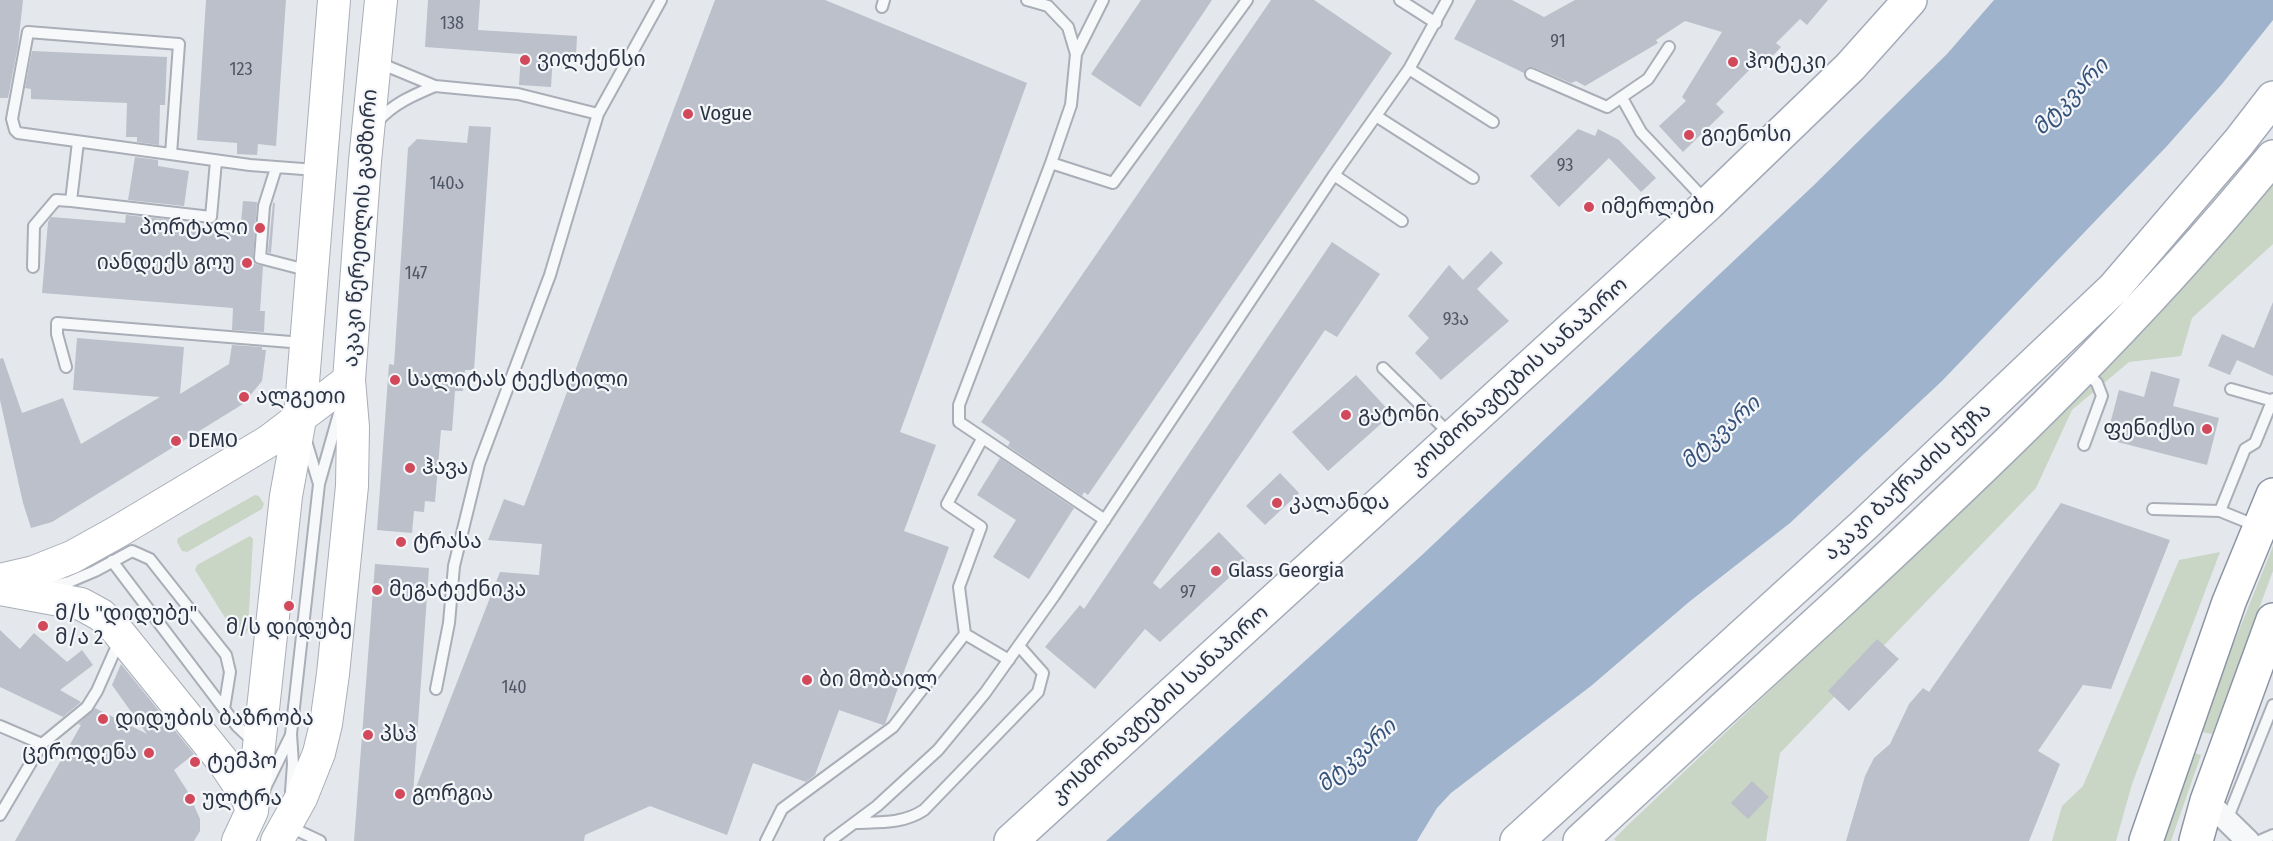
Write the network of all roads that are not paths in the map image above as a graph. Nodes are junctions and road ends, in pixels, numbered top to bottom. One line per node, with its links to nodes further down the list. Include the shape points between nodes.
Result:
1 (334, 0): 29 (main road, აკაკი წერეთლის გამზირი)
2 (381, 0): 13 (main road, აკაკი წერეთლის გამზირი)
3 (661, 0): 19 (lane)
4 (1027, 0): 12 (lane, via 1048,6 1068,27)
5 (1103, 0): 12 (lane)
6 (1247, 0): 27 (lane, via 1113,183)
7 (1400, 0): 10 (lane)
8 (1447, 0): 10 (lane)
9 (1910, 0): 33 (main road, კოსმონავტების სანაპირო, via 1850,67)
10 (1436, 23): 14 (lane)
11 (1669, 47): 17 (lane, via 1648,80)
12 (1076, 54): 27 (lane, via 1071,105)
13 (374, 61): 16 (lane); 22 (main road, აკაკი წერეთლის გამზირი)
14 (1410, 69): 20 (lane); 21 (lane)
15 (1531, 75): 17 (lane, via 1607,107)
16 (435, 86): 19 (lane, via 518,94); 22 (lane, via 386,111)
17 (1622, 98): 33 (lane, via 1641,132)
18 (2273, 98): 81 (main road, აკაკი ბაქრაძის ქუჩა, via 2114,288 1864,525)
19 (598, 114): 63 (lane, via 550,275 479,464 454,566 449,623)
20 (1376, 116): 30 (lane); 31 (lane)
21 (1493, 122)
22 (367, 132): 41 (main road, აკაკი წერეთლის გამზირი)
23 (78, 142): 24 (lane); 24 (lane, via 22,135 15,130 12,119 28,32 179,44); 32 (lane)
24 (171, 154): 26 (lane)
25 (2273, 157): 40 (main road, აკაკი ბაქრაძის ქუჩა, via 2216,226)
26 (216, 160): 28 (lane); 32 (lane, via 211,217)
27 (1052, 163): 46 (lane, via 959,405 959,422)
28 (276, 168): 29 (lane); 36 (lane, via 264,206 260,258)
29 (320, 171): 36 (main road, აკაკი წერეთლის გამზირი)
30 (1334, 175): 34 (lane); 52 (lane)
31 (1473, 178)
32 (71, 201): 35 (lane, via 56,200 34,226)
33 (1708, 204): 45 (main road, კოსმონავტების სანაპირო)
34 (1402, 221)
35 (33, 267)
36 (312, 272): 37 (main road, აკაკი წერეთლის გამზირი)
37 (307, 343): 38 (lane, via 57,323); 44 (main road, აკაკი წერეთლის გამზირი)
38 (66, 367)
39 (1383, 368): 45 (lane)
40 (2082, 368): 47 (lane, via 2097,383 2102,396); 82 (main road, აკაკი ბაქრაძის ქუჩა, via 1945,504)
41 (349, 380): 44 (main road); 48 (lane); 74 (main road, აკაკი წერეთლის გამზირი, via 352,486 326,724 308,782)
42 (2231, 390): 43 (lane)
43 (2273, 400): 51 (lane, via 2255,443 2245,449)
44 (300, 419): 48 (lane); 55 (main road, via 138,520); 69 (main road, აკაკი წერეთლის გამზირი, via 288,482)
45 (1453, 437): 80 (main road, კოსმონავტების სანაპირო)
46 (982, 439): 52 (lane); 59 (lane, via 947,504 981,527 960,587)
47 (2084, 445)
48 (319, 484): 67 (lane)
49 (2273, 495): 53 (main road)
50 (2153, 509): 51 (lane)
51 (2220, 511): 53 (lane)
52 (1105, 520): 61 (lane)
53 (2260, 527): 83 (main road, via 2229,602)
54 (112, 561): 57 (lane, via 69,582); 65 (lane); 65 (lane, via 132,551 150,559 226,655 230,672)
55 (60, 562): 56 (main road); 57 (main road)
56 (0, 563)
57 (8, 587): 60 (main road, via 91,608)
58 (2273, 620): 71 (main road)
59 (965, 634): 62 (lane); 78 (lane, via 893,727 782,809)
60 (125, 641): 68 (lane, via 116,648 87,707); 70 (main road, via 235,778)
61 (1018, 646): 62 (lane); 73 (lane, via 1043,673 1038,692 924,810 902,821)
62 (1009, 660): 73 (lane, via 938,750)
63 (436, 689)
64 (2273, 705): 71 (lane)
65 (224, 709): 69 (lane)
66 (0, 726): 68 (lane)
67 (291, 734): 70 (lane); 74 (lane, via 291,796)
68 (42, 744): 72 (lane)
69 (258, 746): 70 (main road, აკაკი წერეთლის გამზირი)
70 (252, 811): 76 (main road, აკაკი წერეთლის გამზირი)
71 (2217, 811): 84 (main road); 85 (street)
72 (0, 815)
73 (855, 823): 79 (lane)
74 (281, 833): 77 (lane)
75 (2273, 834): 86 (lane)
76 (238, 841)
77 (320, 841)
78 (766, 841)
79 (830, 841)
80 (1011, 841)
81 (1517, 841)
82 (1580, 841)
83 (2146, 841)
84 (2196, 841)
85 (2248, 841)
86 (2259, 841)

